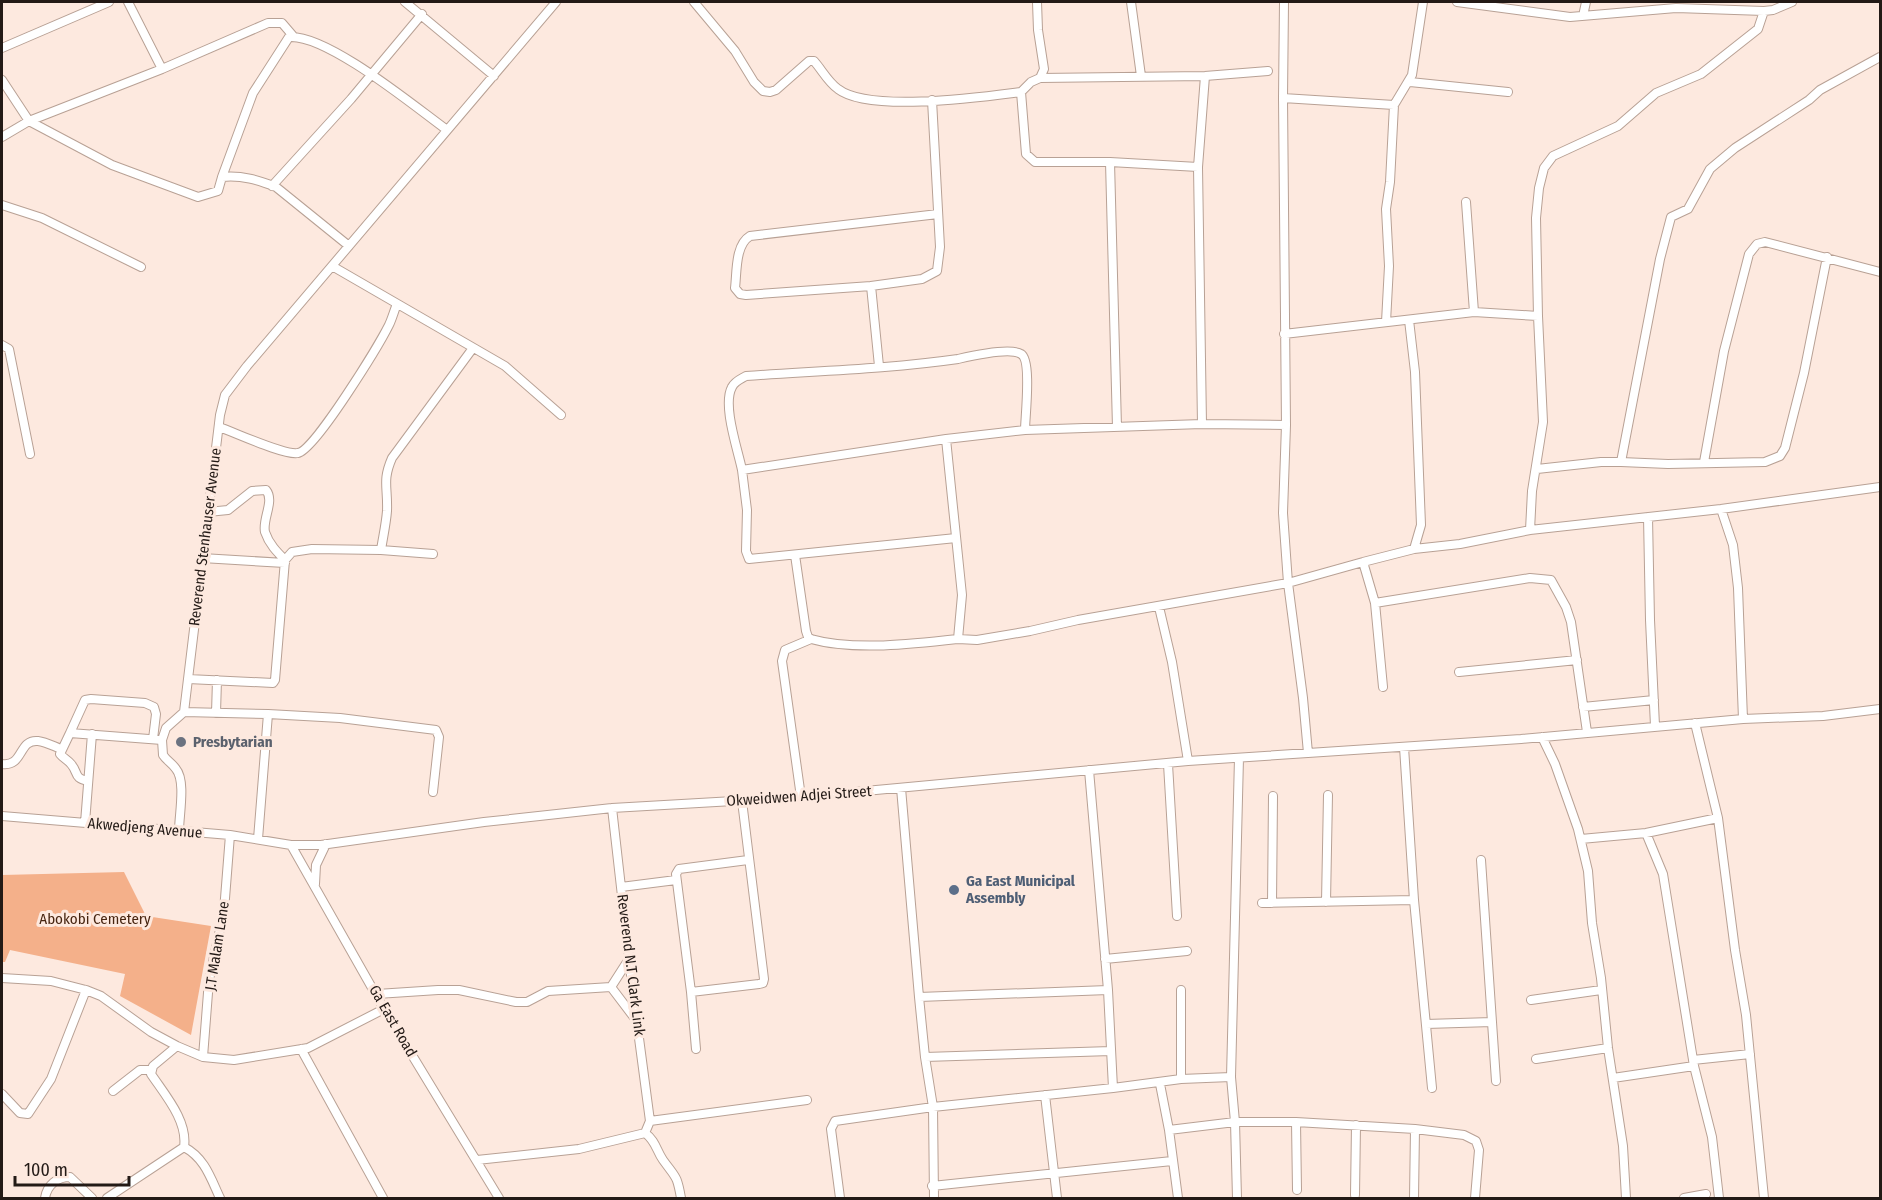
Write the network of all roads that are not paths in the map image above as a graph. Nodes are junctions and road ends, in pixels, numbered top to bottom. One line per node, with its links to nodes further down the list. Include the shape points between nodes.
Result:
1 (110, 2): 19 (street)
2 (128, 2): 21 (street)
3 (405, 2): 16 (street)
4 (556, 2): 24 (street, Reverend Stenhauser Avenue)
5 (694, 2): 33 (street, via 763,91 776,90 809,61 814,61 843,92 891,103)
6 (1037, 2): 27 (street, via 1044,69)
7 (1131, 2): 25 (street)
8 (1284, 2): 32 (street)
9 (1423, 2): 29 (street)
10 (1457, 2): 13 (street)
11 (1586, 2): 17 (street)
12 (1792, 2): 15 (street)
13 (1526, 6): 17 (street, via 1556,16)
14 (1642, 6): 15 (street); 17 (street)
15 (1764, 11): 53 (street, via 1758,29 1701,74 1656,93 1618,126 1553,156 1544,168 1536,218)
16 (422, 14): 23 (street); 24 (street)
17 (1583, 16)
18 (294, 37): 21 (street, via 282,23 268,23); 23 (street, via 325,47); 40 (street, via 289,37 253,93)
19 (2, 48)
20 (1881, 57): 68 (street, via 1820,90 1735,148 1710,169 1688,209 1671,217)
21 (162, 69): 35 (street)
22 (1268, 71): 26 (street)
23 (370, 75): 36 (street); 41 (street)
24 (494, 76): 36 (street, Reverend Stenhauser Avenue)
25 (1141, 76): 26 (street); 27 (street)
26 (1204, 76): 39 (street)
27 (1040, 78): 30 (street)
28 (2, 80): 35 (street)
29 (1410, 82): 31 (street); 34 (street)
30 (1021, 92): 33 (street); 38 (street, via 1026,154 1035,162)
31 (1508, 92)
32 (1283, 98): 34 (street); 56 (street)
33 (932, 100): 44 (street)
34 (1394, 105): 55 (street, via 1386,209)
35 (29, 121): 37 (street); 40 (street, via 112,165 198,197 218,191)
36 (447, 130): 45 (street, Reverend Stenhauser Avenue)
37 (2, 137)
38 (1110, 162): 39 (street); 64 (street)
39 (1198, 167): 61 (street)
40 (222, 177): 41 (street, via 249,178)
41 (272, 186): 45 (street)
42 (1466, 202): 52 (street)
43 (2, 205): 48 (street, via 42,218)
44 (938, 214): 50 (street, via 937,271 922,279); 50 (street, via 750,236 740,249 735,288 740,294)
45 (349, 246): 47 (street, Reverend Stenhauser Avenue)
46 (1827, 257): 49 (street); 69 (street, via 1785,448 1780,456 1765,462); 69 (street, via 1765,242 1757,244 1749,254 1724,351)
47 (332, 266): 51 (street); 63 (street, Reverend Stenhauser Avenue, via 225,395)
48 (141, 267)
49 (1881, 272)
50 (872, 286): 59 (street)
51 (397, 304): 58 (street); 63 (street, via 360,375 304,451 285,451)
52 (1474, 312): 53 (street); 54 (street)
53 (1538, 316): 70 (street, via 1543,422)
54 (1409, 320): 55 (street); 78 (street, via 1421,525)
55 (1386, 322): 56 (street)
56 (1284, 334): 62 (street)
57 (2, 345): 67 (street, via 9,349)
58 (473, 348): 60 (street, via 505,366); 79 (street, via 388,466 384,480 387,519)
59 (879, 366): 65 (street, via 1021,353 1026,361 1027,380); 71 (street, via 746,376 736,381 729,397 730,421)
60 (561, 415)
61 (1202, 424): 62 (street); 64 (street)
62 (1286, 425): 85 (street, via 1283,513)
63 (219, 426): 74 (street, Reverend Stenhauser Avenue)
64 (1117, 427): 65 (street)
65 (1024, 430): 66 (street)
66 (946, 439): 71 (street); 77 (street)
67 (30, 454)
68 (1621, 462): 69 (street); 70 (street)
69 (1704, 462)
70 (1537, 469): 76 (street)
71 (742, 470): 81 (street, via 748,557 752,560)
72 (1881, 487): 73 (street)
73 (1721, 509): 75 (street); 101 (street, via 1733,545 1738,588)
74 (208, 512): 82 (street, Reverend Stenhauser Avenue); 83 (street, via 228,510 252,491 266,490 270,495 265,531)
75 (1648, 517): 76 (street); 95 (street)
76 (1530, 530): 78 (street)
77 (956, 538): 81 (street); 89 (street, via 962,595)
78 (1414, 549): 84 (street)
79 (381, 550): 80 (street); 83 (street, via 302,550 292,552)
80 (433, 554)
81 (795, 555): 88 (street, via 806,631)
82 (202, 558): 83 (street); 92 (street, Reverend Stenhauser Avenue)
83 (285, 562): 93 (street, via 275,680)
84 (1363, 562): 85 (street); 86 (street)
85 (1288, 583): 87 (street); 111 (street)
86 (1375, 603): 90 (street, via 1546,578 1554,584 1566,607); 94 (street)
87 (1159, 607): 89 (street, via 977,640); 113 (street)
88 (811, 639): 89 (street, via 898,645); 122 (street, via 785,650 782,661)
89 (958, 639)
90 (1577, 660): 91 (street); 96 (street)
91 (1459, 672)
92 (188, 679): 93 (street); 98 (street, Reverend Stenhauser Avenue)
93 (217, 680): 99 (street)
94 (1383, 687)
95 (1654, 700): 96 (street); 103 (street)
96 (1583, 707): 104 (street)
97 (1881, 709): 101 (street, Okweidwen Adjei Street)
98 (184, 712): 99 (street); 108 (street)
99 (216, 713): 100 (street)
100 (268, 714): 119 (street, via 436,730 439,737); 131 (street)
101 (1743, 719): 102 (street, Okweidwen Adjei Street)
102 (1695, 723): 103 (street, Okweidwen Adjei Street); 126 (street)
103 (1655, 726): 104 (street, Okweidwen Adjei Street)
104 (1587, 732): 107 (street, Okweidwen Adjei Street)
105 (70, 733): 106 (street); 108 (street, via 85,700 91,699 154,707); 110 (street)
106 (92, 734): 108 (street); 117 (street)
107 (1542, 737): 109 (street, Okweidwen Adjei Street); 132 (street)
108 (158, 739): 128 (street, via 163,755 180,777)
109 (1404, 747): 111 (street, Okweidwen Adjei Street); 140 (street)
110 (61, 749): 114 (street, via 35,740 27,743 15,762); 117 (street, via 61,757 72,765 76,775)
111 (1308, 753): 112 (street, Okweidwen Adjei Street)
112 (1239, 758): 113 (street, Okweidwen Adjei Street); 173 (street)
113 (1188, 761): 115 (street, Okweidwen Adjei Street)
114 (2, 764)
115 (1168, 764): 116 (street, Okweidwen Adjei Street); 144 (street)
116 (1089, 771): 118 (street, Okweidwen Adjei Street); 147 (street)
117 (88, 781): 127 (street)
118 (901, 788): 122 (street, Okweidwen Adjei Street); 156 (street)
119 (433, 792)
120 (1328, 795): 141 (street)
121 (1273, 796): 143 (street)
122 (801, 797): 123 (street, Okweidwen Adjei Street)
123 (742, 801): 124 (street, Okweidwen Adjei Street); 135 (street)
124 (612, 808): 134 (street, Okweidwen Adjei Street); 139 (street, Reverend N.T Clark Link)
125 (2, 816): 127 (street, Akwedjeng Avenue)
126 (1718, 818): 129 (street); 167 (street)
127 (85, 823): 128 (street, Akwedjeng Avenue)
128 (178, 831): 130 (street, Akwedjeng Avenue)
129 (1646, 833): 132 (street); 171 (street, via 1663,874)
130 (230, 835): 131 (street, Akwedjeng Avenue); 168 (street, J.T Malam Lane, via 224,911 209,980)
131 (258, 839): 133 (street, Akwedjeng Avenue)
132 (1581, 839): 153 (street)
133 (290, 844): 134 (street, Okweidwen Adjei Street); 138 (street, Ga East Road)
134 (326, 844): 138 (street, via 316,865)
135 (748, 860): 137 (street, via 679,869); 154 (street, via 763,983)
136 (1481, 860): 159 (street)
137 (676, 880): 139 (street); 154 (street)
138 (315, 885): 155 (street, Ga East Road)
139 (621, 887): 146 (street, Reverend N.T Clark Link)
140 (1414, 900): 141 (street); 161 (street)
141 (1326, 902): 143 (street)
142 (1262, 903): 143 (street)
143 (1272, 903)
144 (1177, 916)
145 (1187, 951): 147 (street)
146 (629, 959): 149 (street); 160 (street, Reverend N.T Clark Link)
147 (1105, 959): 151 (street)
148 (2, 978): 150 (street, via 51,981)
149 (611, 987): 155 (street, via 548,991 527,1002 459,990); 160 (street)
150 (86, 990): 162 (street); 181 (street, via 51,1079 28,1114 20,1113)
151 (1108, 990): 156 (street); 166 (street)
152 (1181, 990): 175 (street)
153 (1601, 990): 157 (street); 164 (street)
154 (691, 992): 163 (street)
155 (377, 994): 158 (street, Ga East Road)
156 (919, 997): 169 (street)
157 (1531, 1000)
158 (384, 1009): 165 (street); 193 (street, Ga East Road)
159 (1492, 1022): 161 (street); 176 (street)
160 (638, 1024): 185 (street, Reverend N.T Clark Link)
161 (1426, 1024): 179 (street)
162 (177, 1046): 168 (street); 172 (street)
163 (696, 1048)
164 (1608, 1048): 170 (street); 174 (street)
165 (301, 1049): 168 (street, via 234,1060); 204 (street)
166 (1111, 1051): 169 (street); 178 (street)
167 (1750, 1054): 171 (street); 217 (street)
168 (203, 1057)
169 (925, 1057): 184 (street)
170 (1536, 1059)
171 (1693, 1063): 174 (street); 216 (street, via 1712,1137)
172 (152, 1070): 180 (street, via 140,1070); 192 (street, via 182,1126)
173 (1231, 1077): 175 (street); 186 (street)
174 (1613, 1078): 214 (street)
175 (1181, 1079): 177 (street)
176 (1496, 1081)
177 (1160, 1084): 178 (street); 190 (street)
178 (1113, 1088): 182 (street)
179 (1432, 1088)
180 (113, 1091)
181 (2, 1094)
182 (1045, 1095): 184 (street); 195 (street)
183 (807, 1100): 185 (street)
184 (933, 1107): 196 (street); 207 (street, via 833,1123)
185 (650, 1121): 191 (street)
186 (1235, 1122): 187 (street); 190 (street); 211 (street)
187 (1296, 1122): 188 (street); 197 (street)
188 (1356, 1125): 189 (street); 199 (street)
189 (1415, 1129): 212 (street); 213 (street, via 1464,1135 1476,1141 1479,1150)
190 (1169, 1130): 194 (street)
191 (645, 1133): 193 (street, via 579,1149); 206 (street, via 677,1177)
192 (184, 1147): 202 (street); 203 (street, via 203,1162)
193 (477, 1160): 205 (street, Ga East Road)
194 (1172, 1161): 195 (street); 210 (street)
195 (1054, 1173): 196 (street); 209 (street)
196 (932, 1186): 208 (street)
197 (1297, 1190)
198 (1706, 1194): 215 (street)
199 (1355, 1195)
200 (45, 1198): 201 (street, via 51,1185 62,1177 70,1178)
201 (92, 1198)
202 (107, 1198)
203 (220, 1198)
204 (383, 1198)
205 (499, 1198)
206 (681, 1198)
207 (840, 1198)
208 (934, 1198)
209 (1058, 1198)
210 (1178, 1198)
211 (1237, 1198)
212 (1414, 1198)
213 (1475, 1198)
214 (1626, 1198)
215 (1684, 1198)
216 (1719, 1198)
217 (1764, 1198)

